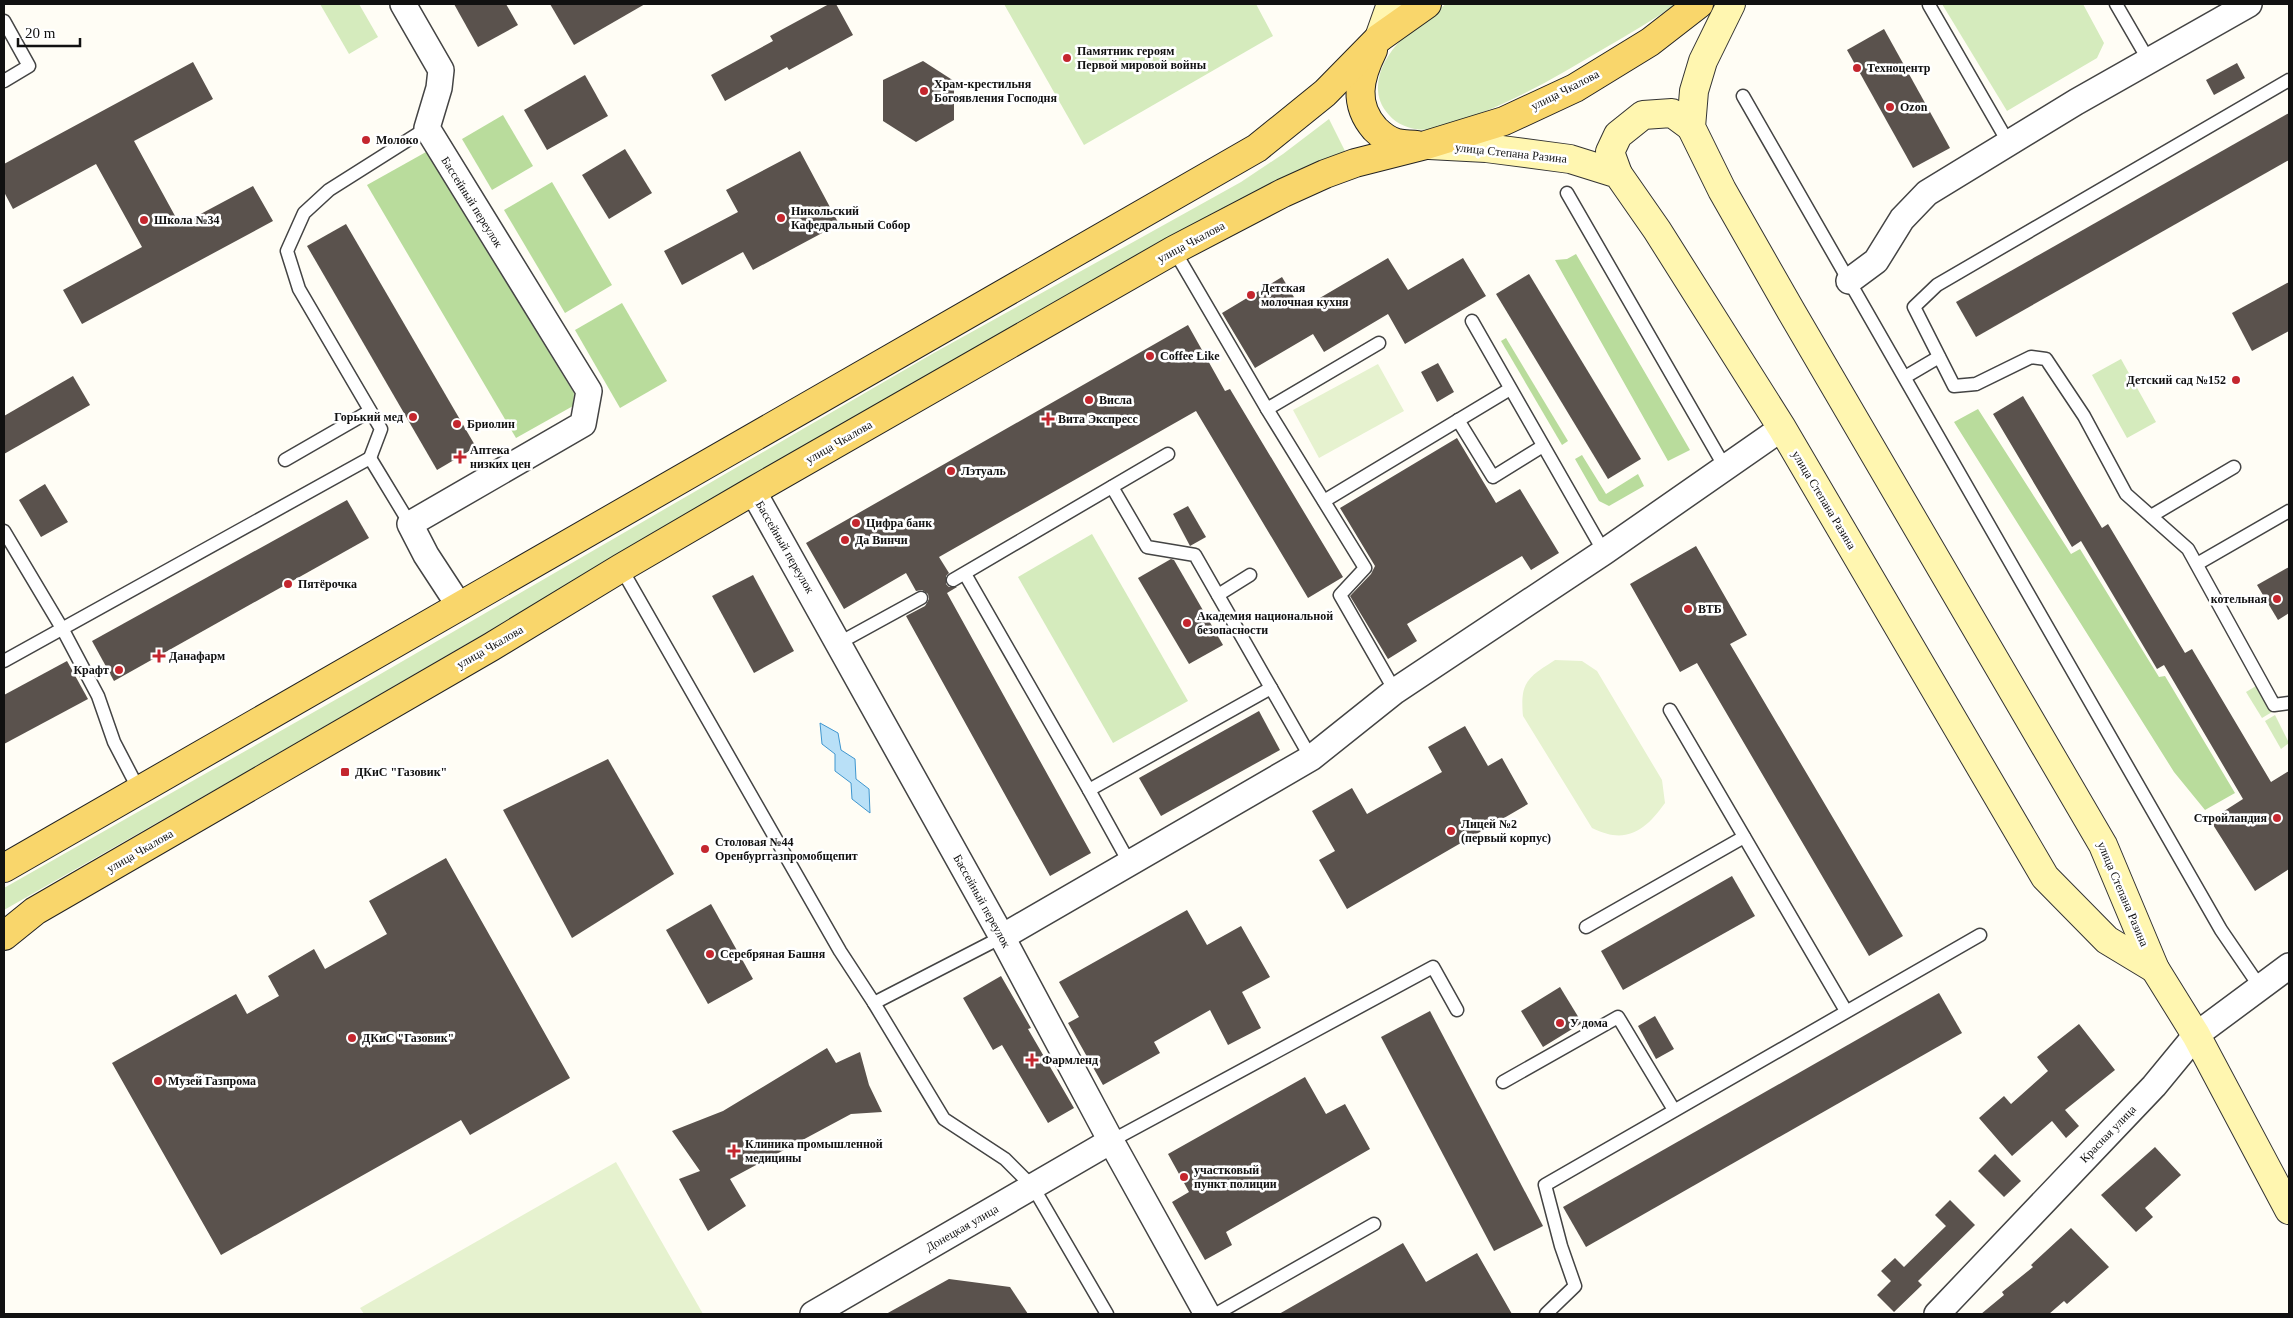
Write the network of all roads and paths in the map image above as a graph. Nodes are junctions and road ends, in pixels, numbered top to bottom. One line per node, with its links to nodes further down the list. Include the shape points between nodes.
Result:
1 (404, 4): 16 (street, via 441,70)
2 (1391, 4): 10 (main road)
3 (1427, 4): 10 (main road)
4 (1699, 4): 18 (main road, улица Чкалова, via 1650,42 1575,88 1504,121)
5 (1731, 4): 15 (main road, via 1703,61 1694,90)
6 (1928, 4): 17 (lane)
7 (2116, 4): 11 (lane)
8 (2249, 4): 11 (street)
9 (4, 21): 13 (lane, via 29,66)
10 (1380, 38): 18 (main road, via 1364,69 1359,89 1361,106 1380,135 1396,143); 53 (main road, via 1325,93 1257,148)
11 (2149, 61): 17 (street)
12 (2289, 80): 25 (lane, via 1937,285 1914,307)
13 (4, 81)
14 (1743, 96): 22 (lane)
15 (1691, 127): 19 (main road, via 1672,113 1643,116 1618,135 1610,152); 72 (main road, улица Степана Разина, via 1722,190 1791,311 2103,845)
16 (427, 128): 29 (lane, via 329,190 304,213 287,251 299,289); 43 (street, Бассейный переулок, via 588,391 583,424)
17 (2008, 142): 22 (street, via 1926,193 1902,219 1876,261)
18 (1426, 145): 19 (main road, улица Степана Разина, via 1486,148 1561,158); 21 (main road, улица Чкалова, via 1325,174)
19 (1618, 174): 31 (main road, улица Степана Разина)
20 (1567, 193): 37 (lane)
21 (1174, 250): 28 (lane); 39 (main road, улица Чкалова)
22 (1850, 281): 26 (lane)
23 (1472, 322): 27 (lane)
24 (1379, 343): 28 (lane)
25 (1939, 357): 26 (lane); 42 (lane, via 1954,386 1976,384 2031,357 2046,359 2084,416 2126,494)
26 (1905, 377): 73 (lane, via 2221,930)
27 (1510, 389): 30 (lane); 32 (lane)
28 (1267, 409): 40 (lane)
29 (370, 411): 34 (lane, via 380,428); 35 (lane)
30 (1458, 420): 32 (lane, via 1493,477); 40 (lane)
31 (1782, 428): 37 (street); 72 (main road, улица Степана Разина, via 2046,877 2107,940)
32 (1543, 446): 45 (lane)
33 (1168, 454): 38 (lane)
34 (370, 458): 43 (lane); 54 (lane)
35 (284, 460)
36 (2234, 468): 42 (lane)
37 (1726, 469): 45 (street)
38 (1112, 488): 48 (lane); 51 (lane, via 1147,547 1195,554)
39 (753, 491): 47 (main road, улица Чкалова); 55 (street, Бассейный переулок)
40 (1324, 501): 58 (lane, via 1365,568 1340,595)
41 (2289, 512): 46 (lane)
42 (2151, 516): 46 (lane, via 2188,549)
43 (410, 524): 53 (street)
44 (4, 531): 54 (lane)
45 (1604, 552): 58 (street)
46 (2197, 564): 59 (lane, via 2274,706)
47 (621, 568): 69 (main road, улица Чкалова, via 35,912); 74 (lane, via 840,952)
48 (965, 574): 50 (lane); 63 (lane)
49 (1250, 575): 51 (lane)
50 (953, 580)
51 (1218, 595): 57 (lane)
52 (921, 598): 55 (lane)
53 (460, 607): 62 (main road)
54 (63, 630): 56 (lane); 62 (lane, via 98,696 114,742)
55 (839, 643): 70 (street, Бассейный переулок)
56 (4, 661)
57 (1271, 688): 61 (lane); 63 (lane)
58 (1395, 691): 61 (street)
59 (2289, 703)
60 (1670, 710): 64 (lane)
61 (1311, 758): 65 (street)
62 (139, 790): 66 (main road)
63 (1089, 790): 65 (lane)
64 (1744, 837): 67 (lane); 76 (lane)
65 (1130, 864): 70 (street)
66 (4, 868)
67 (1586, 926)
68 (1980, 935): 76 (lane)
69 (4, 936)
70 (1002, 937): 74 (lane); 80 (street, Бассейный переулок)
71 (2289, 966): 73 (street, Красная улица)
72 (2155, 969): 77 (main road, улица Степана Разина)
73 (2260, 987): 77 (street, Красная улица)
74 (874, 1003): 81 (lane, via 944,1118 1005,1158)
75 (1457, 1010): 80 (lane, via 1433,967)
76 (1846, 1012): 79 (lane)
77 (2196, 1035): 82 (main road, улица Степана Разина); 89 (street, Красная улица, via 2154,1086)
78 (1503, 1082): 79 (lane, via 1618,1017)
79 (1674, 1110): 88 (lane, via 1546,1184 1561,1246 1576,1286)
80 (1111, 1141): 81 (street, Донецкая улица); 86 (street, Бассейный переулок)
81 (1033, 1187): 84 (street, Донецкая улица); 85 (lane)
82 (2289, 1210)
83 (1374, 1224): 87 (lane)
84 (812, 1314)
85 (1106, 1314)
86 (1207, 1314)
87 (1216, 1314)
88 (1546, 1314)
89 (1937, 1314)

